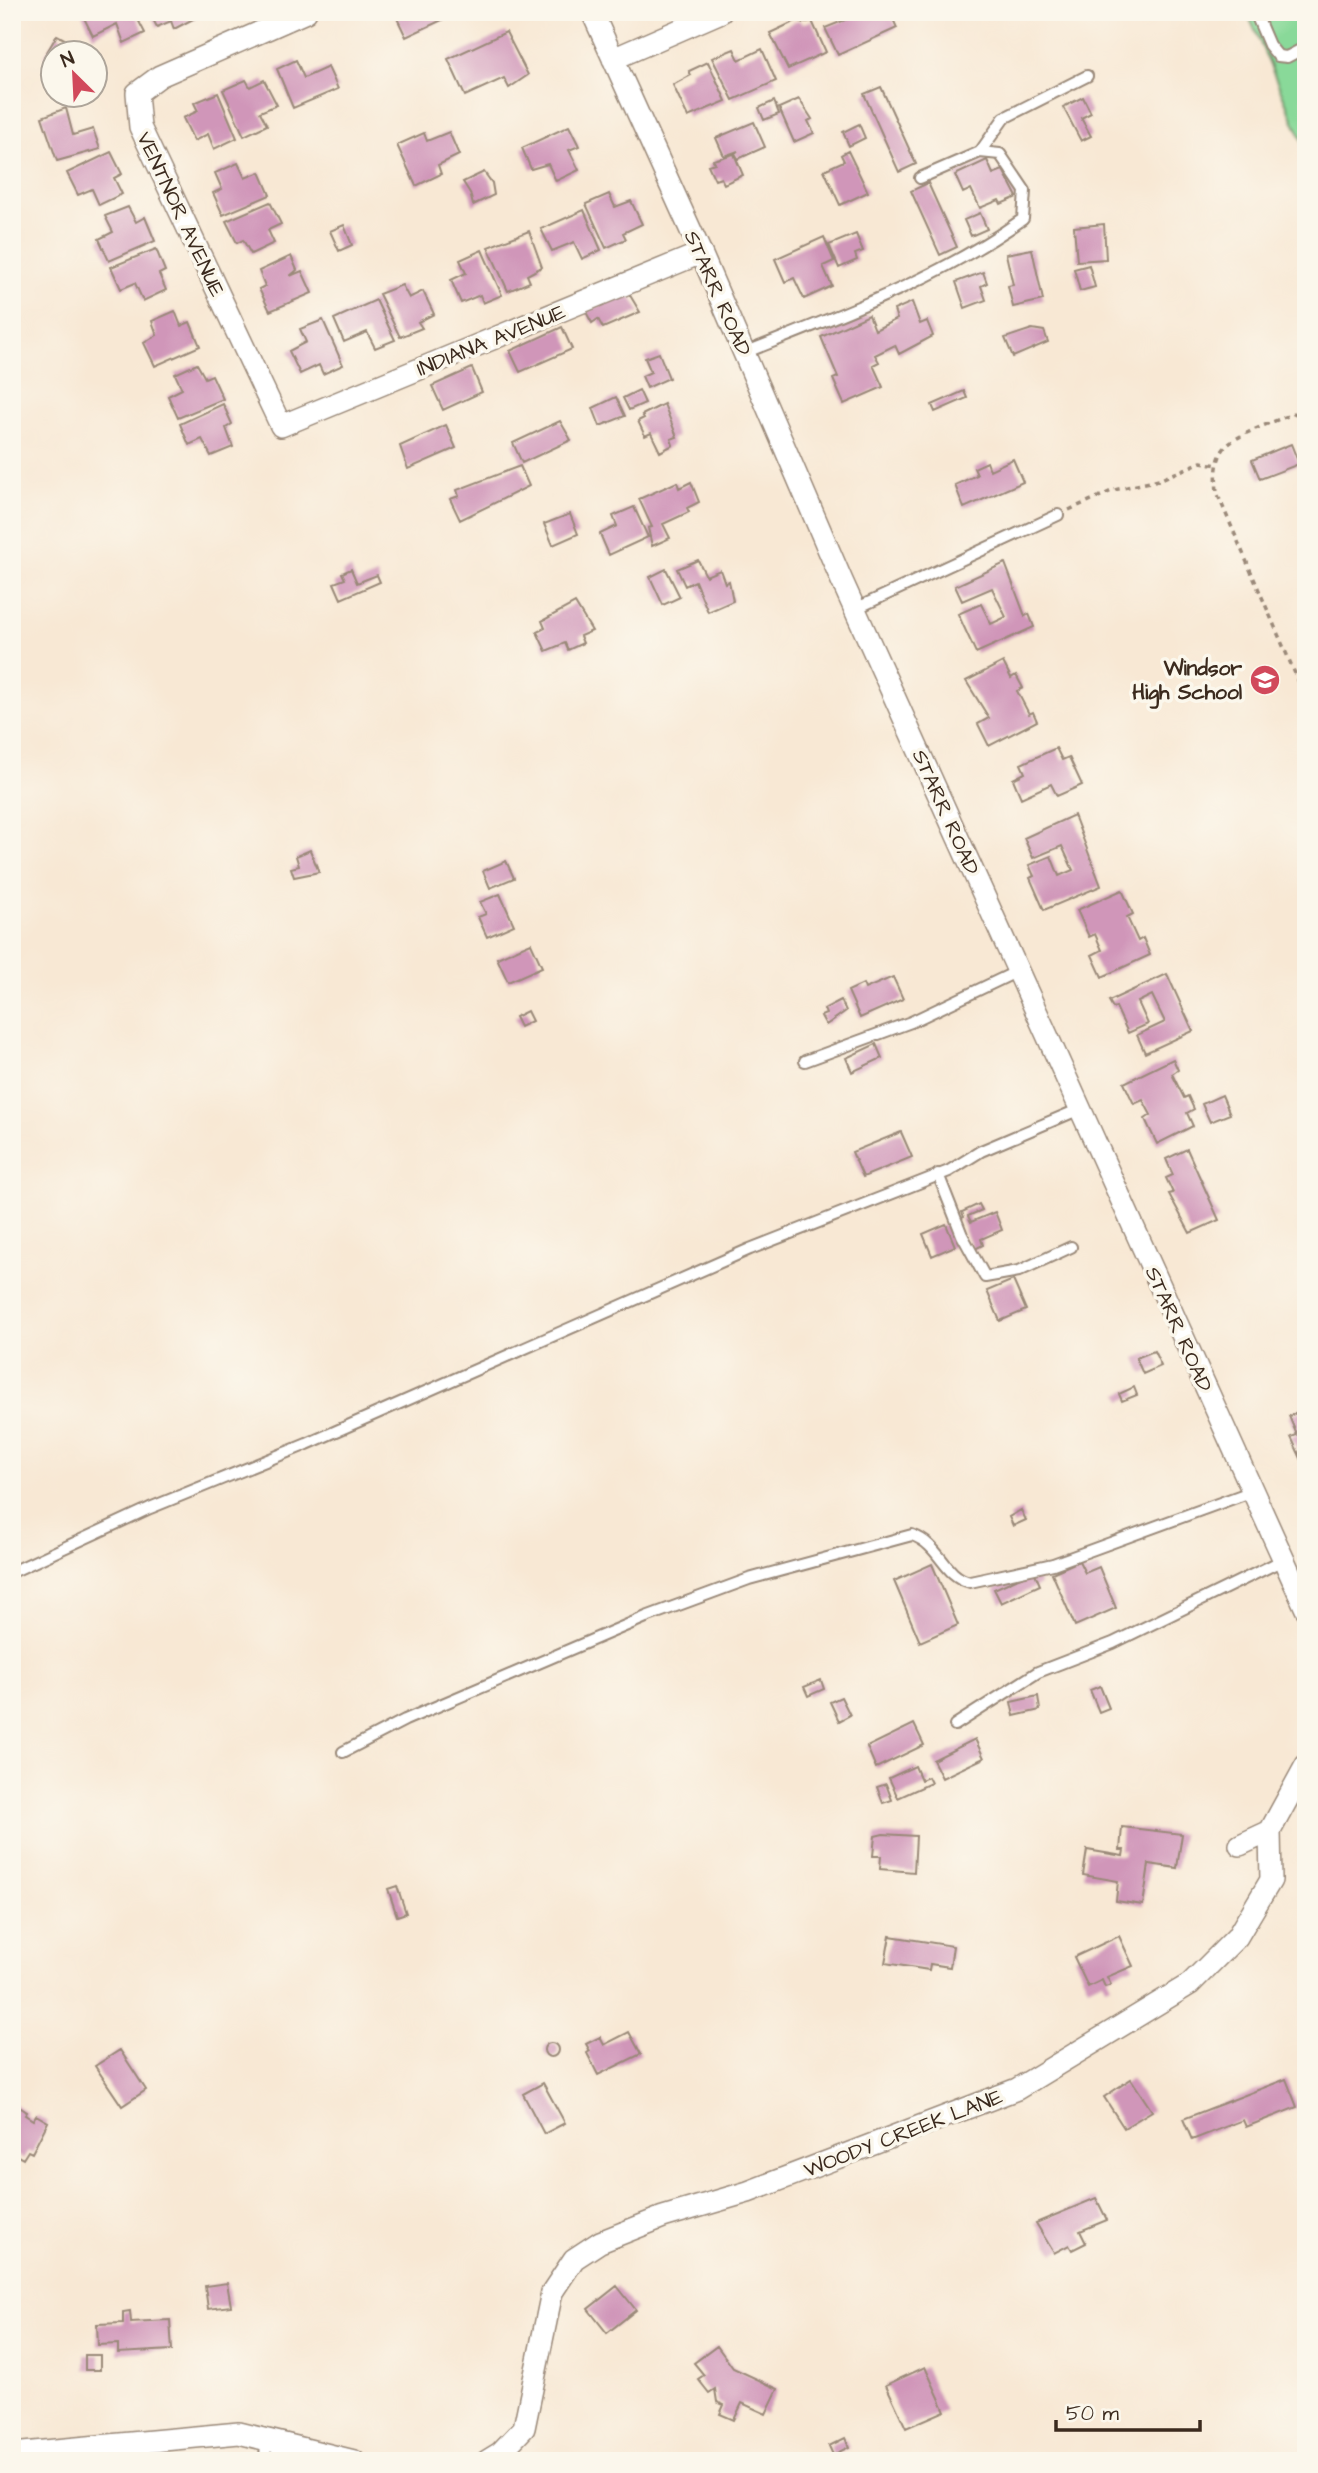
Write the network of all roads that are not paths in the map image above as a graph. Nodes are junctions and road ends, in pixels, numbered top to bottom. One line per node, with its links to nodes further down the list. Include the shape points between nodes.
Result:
1 (306, 12): 12 (street, VENTNOR AVENUE, via 160,76 137,93 140,127)
2 (592, 12): 6 (street, STARR ROAD)
3 (721, 12): 6 (street)
4 (1255, 12): 5 (lane, via 1278,56 1287,57)
5 (1306, 47)
6 (614, 59): 10 (street, STARR ROAD)
7 (1087, 76): 8 (lane, via 1003,117)
8 (980, 152): 9 (lane); 11 (lane, via 1000,154 1017,175 1025,191 1023,219 926,276)
9 (920, 178)
10 (701, 253): 11 (street, STARR ROAD); 12 (street, INDIANA AVENUE)
11 (744, 353): 14 (street, STARR ROAD)
12 (281, 426)
13 (1058, 515): 14 (lane)
14 (855, 609): 15 (street, STARR ROAD)
15 (1018, 971): 16 (lane, via 911,1022); 17 (street, STARR ROAD)
16 (804, 1061)
17 (1080, 1109): 18 (lane); 20 (street, STARR ROAD)
18 (938, 1174): 19 (lane, via 985,1277 1018,1271); 22 (lane, via 750,1249)
19 (1070, 1247)
20 (1252, 1491): 21 (street, STARR ROAD); 25 (lane, via 1053,1564 970,1582 960,1580 926,1540 912,1535 821,1558 646,1617 405,1720)
21 (1283, 1560): 23 (street, STARR ROAD); 24 (lane, via 1113,1643 1038,1672)
22 (12, 1572)
23 (1306, 1609)
24 (955, 1725)
25 (343, 1752)
26 (1306, 1765): 27 (street, WOODY CREEK LANE)
27 (1270, 1831): 28 (street); 32 (street, WOODY CREEK LANE, via 1271,1881 1237,1937 1191,1984 1140,2017 1017,2089 748,2192 663,2217 600,2242 574,2259 552,2292 524,2428)
28 (1240, 1845)
29 (266, 2450): 30 (street, via 239,2432); 31 (street)
30 (12, 2454)
31 (354, 2461)
32 (487, 2461)

